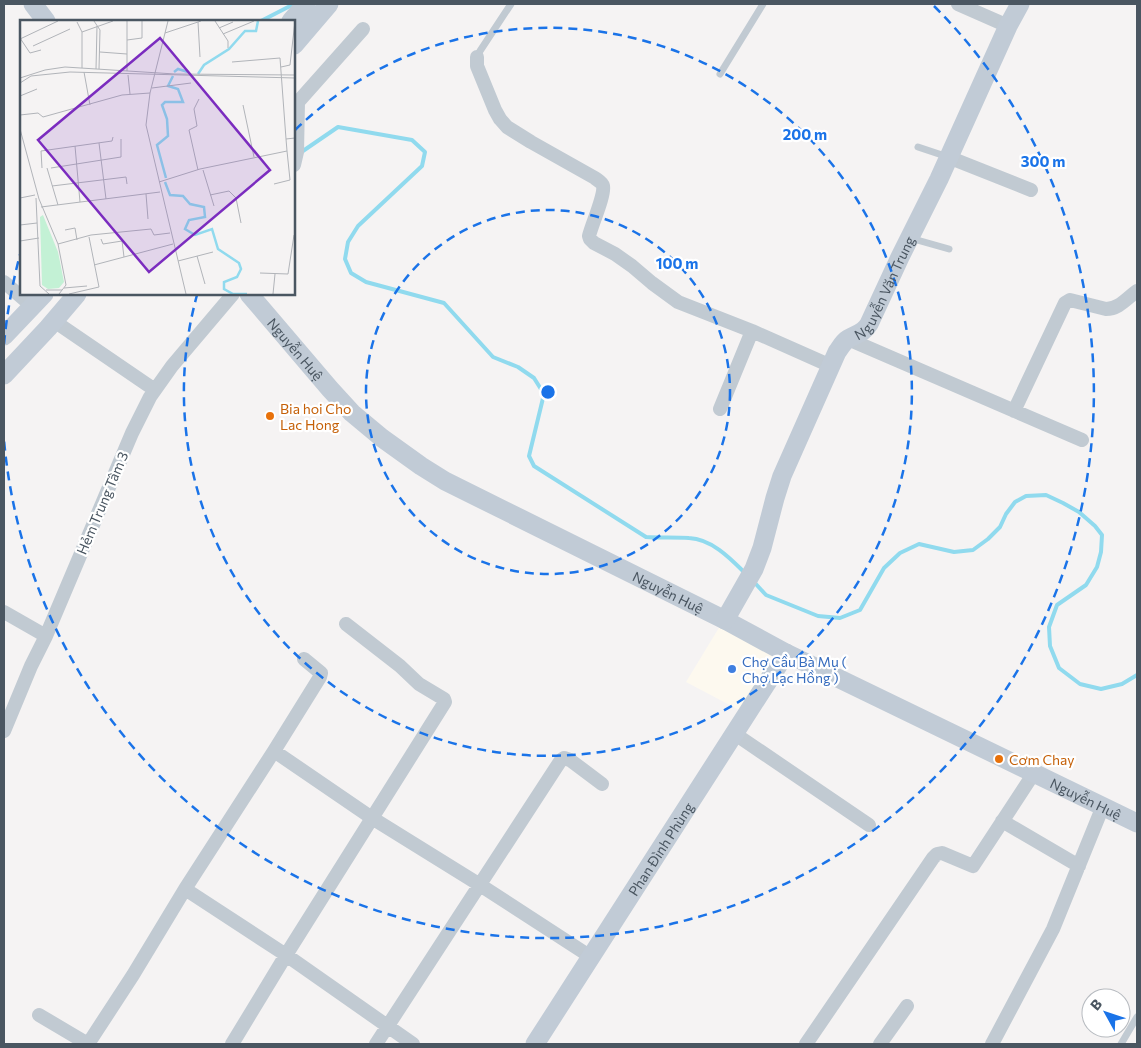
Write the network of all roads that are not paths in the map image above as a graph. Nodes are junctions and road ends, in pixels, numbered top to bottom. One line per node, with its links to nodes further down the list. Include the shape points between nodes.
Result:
1 (33, 4): 8 (street)
2 (305, 4): 9 (street)
3 (329, 4): 12 (street)
4 (511, 4): 13 (lane)
5 (763, 4): 14 (lane)
6 (958, 4): 10 (street)
7 (1020, 4): 10 (street, Nguyễn Văn Trung)
8 (45, 20)
9 (292, 20)
10 (1008, 26): 16 (street, Nguyễn Văn Trung)
11 (363, 29): 17 (street, via 298,102)
12 (295, 44)
13 (477, 57): 29 (street, via 477,66 500,120 603,185 590,232 594,243 621,258 678,302)
14 (720, 74)
15 (918, 147): 16 (lane)
16 (948, 157): 18 (street); 19 (street, Nguyễn Văn Trung)
17 (295, 159)
18 (1030, 190)
19 (909, 238): 20 (lane); 31 (street, Nguyễn Văn Trung, via 866,328)
20 (949, 249)
21 (4, 282): 22 (street)
22 (20, 290)
23 (1137, 291): 36 (street, via 1112,309 1070,300 1065,303)
24 (76, 295): 28 (street)
25 (232, 295): 34 (street, Hẻm Trung Tâm 3, via 172,366)
26 (250, 295): 39 (street, Nguyễn Huệ, via 352,413 421,466 445,481)
27 (38, 300): 30 (street)
28 (54, 321): 33 (street); 34 (street)
29 (752, 331): 32 (street); 35 (street)
30 (4, 336)
31 (848, 339): 32 (street, Nguyễn Văn Trung); 36 (street)
32 (831, 366): 39 (street, Nguyễn Văn Trung, via 782,476 754,569)
33 (4, 375)
34 (156, 390): 41 (street, Hẻm Trung Tâm 3, via 132,433)
35 (720, 409)
36 (1014, 411): 37 (street)
37 (1082, 440)
38 (4, 612): 41 (street)
39 (725, 620): 42 (street, Nguyễn Huệ)
40 (346, 624): 50 (street, via 445,702)
41 (46, 636): 44 (street, Hẻm Trung Tâm 3)
42 (786, 653): 45 (street, Phan Đình Phùng); 47 (street, Nguyễn Huệ)
43 (304, 659): 46 (street, via 320,673 320,677)
44 (4, 731)
45 (735, 734): 53 (street); 58 (street, Phan Đình Phùng)
46 (274, 751): 50 (street); 56 (street)
47 (1034, 773): 49 (street, Nguyễn Huệ); 51 (street)
48 (602, 784): 55 (street, via 570,760 561,760)
49 (1103, 806): 52 (street, Nguyễn Huệ); 54 (street)
50 (372, 818): 55 (street); 57 (street)
51 (1002, 821): 54 (street); 67 (street, via 973,866 942,853 933,858)
52 (1137, 823)
53 (870, 825)
54 (1079, 866): 69 (street, via 1053,928)
55 (480, 885): 58 (street); 62 (street)
56 (185, 889): 57 (street); 60 (street, via 88,1044)
57 (286, 955): 62 (street); 63 (street)
58 (591, 957): 66 (street, Phan Đình Phùng)
59 (906, 1006): 68 (street)
60 (39, 1015)
61 (1137, 1017): 70 (lane)
62 (387, 1026): 64 (street); 65 (street)
63 (232, 1044)
64 (376, 1044)
65 (413, 1044)
66 (535, 1044)
67 (806, 1044)
68 (880, 1044)
69 (992, 1044)
70 (1121, 1044)

